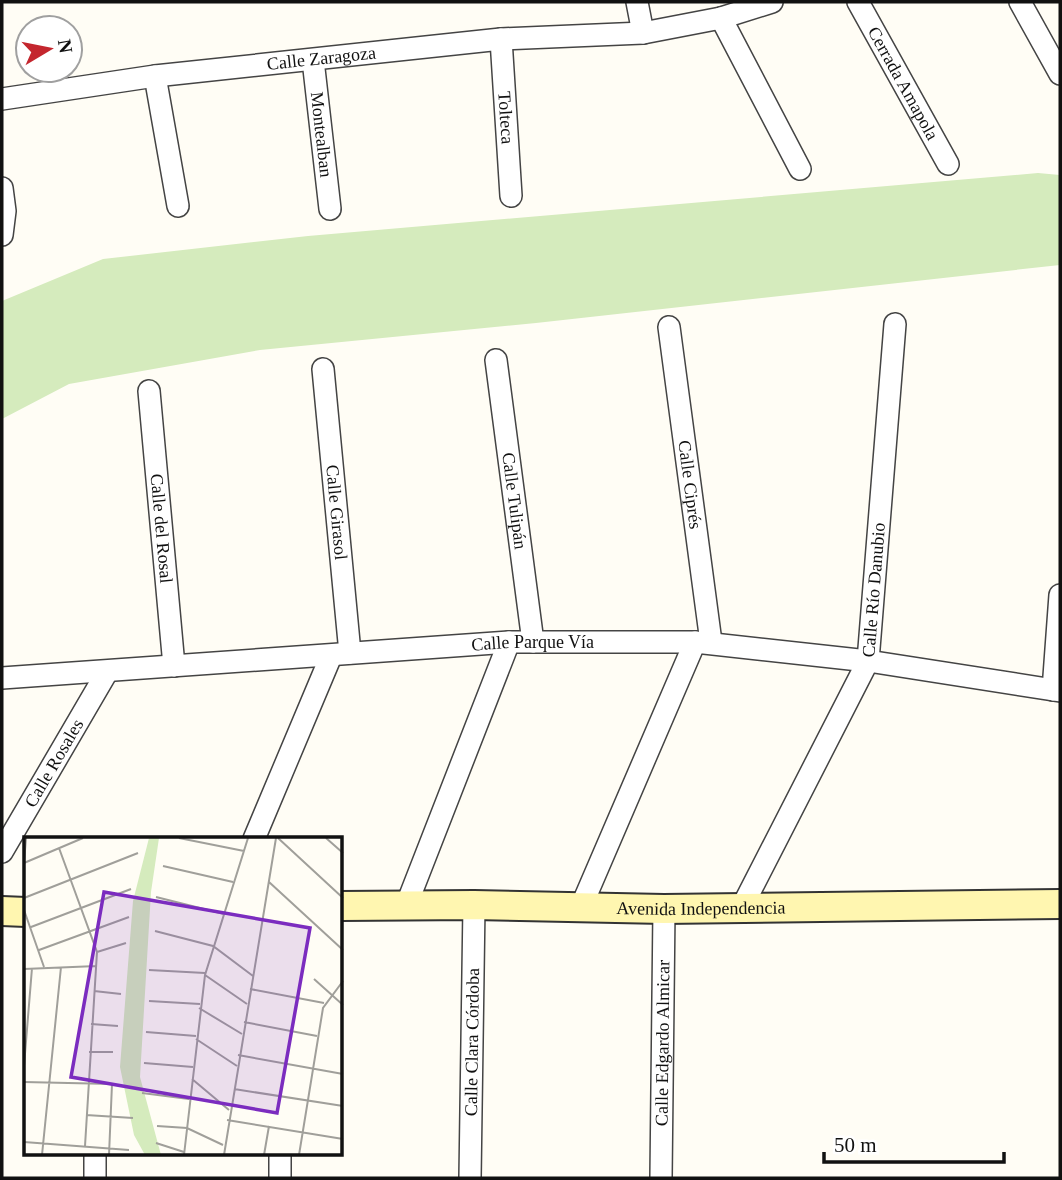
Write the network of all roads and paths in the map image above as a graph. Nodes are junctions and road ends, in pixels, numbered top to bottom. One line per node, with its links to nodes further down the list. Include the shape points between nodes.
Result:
1 (636, 2): 6 (street)
2 (772, 2): 5 (street, Calle Zaragoza)
3 (858, 2): 12 (street, Cerrada Amapola)
4 (1020, 2): 9 (street)
5 (722, 18): 6 (street, Calle Zaragoza); 13 (street)
6 (643, 33): 7 (street, Calle Zaragoza)
7 (501, 40): 8 (street, Calle Zaragoza); 15 (street, Tolteca)
8 (313, 60): 10 (street, Calle Zaragoza); 17 (street, Montealban)
9 (1060, 74)
10 (155, 76): 11 (street, Calle Zaragoza); 16 (street)
11 (2, 99)
12 (948, 164)
13 (800, 169)
14 (2, 188): 18 (street)
15 (511, 196)
16 (178, 206)
17 (330, 209)
18 (2, 235)
19 (895, 324): 29 (street, Calle Río Danubio)
20 (669, 327): 27 (street, Calle Ciprés)
21 (496, 360): 26 (street, Calle Tulipán)
22 (323, 369): 28 (street, Calle Girasol)
23 (149, 391): 30 (street, Calle del Rosal)
24 (1060, 595): 33 (street)
25 (509, 642): 26 (street, Calle Parque Vía); 28 (street, Calle Parque Vía); 39 (street)
26 (533, 642): 27 (street, Calle Parque Vía)
27 (703, 642): 29 (street, Calle Parque Vía); 40 (street)
28 (341, 655): 30 (street, Calle Parque Vía); 34 (street, Calle Girasol)
29 (868, 661): 33 (street, Calle Parque Vía); 42 (street, Calle Río Danubio)
30 (174, 666): 31 (street, Calle Parque Vía)
31 (107, 672): 32 (street, Calle Parque Vía); 35 (street, Calle Rosales)
32 (2, 678)
33 (1057, 690)
34 (255, 837)
35 (2, 852)
36 (1060, 904): 42 (street, Avenida Independencia)
37 (474, 905): 39 (street, Avenida Independencia); 40 (street, Avenida Independencia); 49 (street, Calle Clara Córdoba)
38 (343, 906): 39 (street, Avenida Independencia)
39 (407, 906)
40 (581, 907): 41 (street, Avenida Independencia)
41 (664, 909): 42 (street, Avenida Independencia); 50 (street, Calle Edgardo Almicar)
42 (741, 909)
43 (2, 911): 44 (street)
44 (24, 912)
45 (95, 1156): 47 (street)
46 (280, 1156): 48 (street)
47 (95, 1178)
48 (280, 1178)
49 (470, 1178)
50 (661, 1178)

